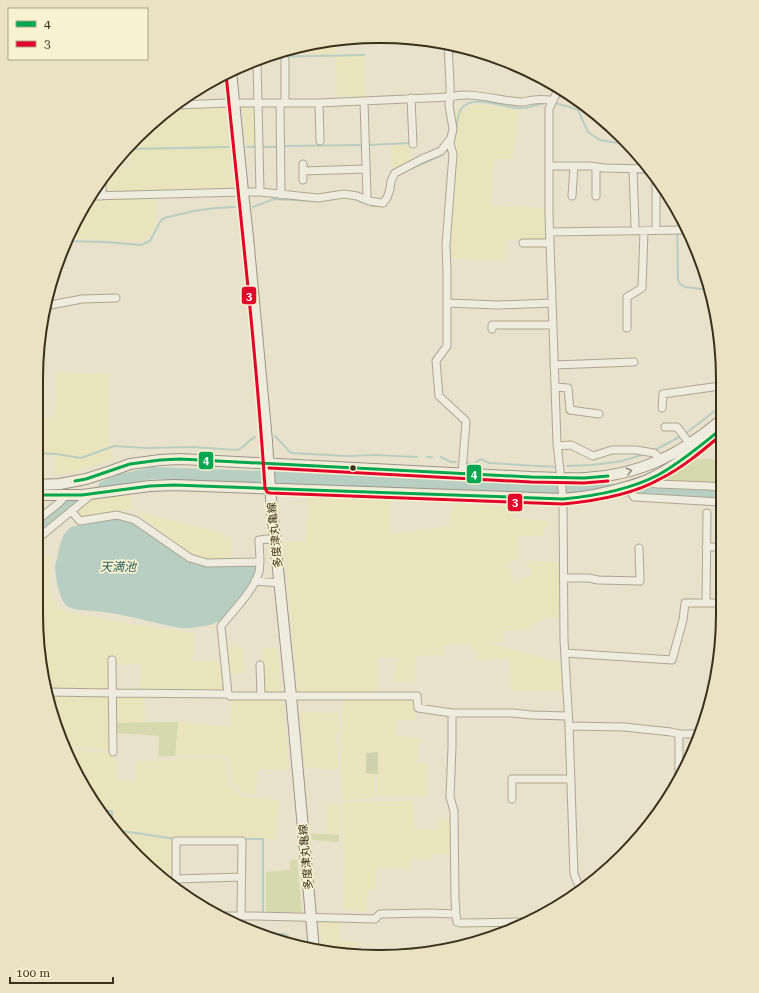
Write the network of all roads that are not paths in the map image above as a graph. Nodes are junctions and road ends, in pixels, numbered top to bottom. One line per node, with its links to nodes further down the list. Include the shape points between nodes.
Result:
1 (448, 50): 6 (street)
2 (285, 60): 12 (street)
3 (257, 67): 11 (street)
4 (231, 78): 10 (street, 多度津丸亀線)
5 (556, 94): 8 (street)
6 (450, 97): 7 (street); 8 (street, via 469,95 523,102); 16 (street, via 453,129)
7 (411, 98): 9 (street); 17 (street)
8 (552, 100): 18 (street, via 549,109)
9 (364, 101): 13 (street); 23 (street)
10 (233, 103): 11 (street); 14 (street); 27 (street, 多度津丸亀線)
11 (258, 103): 12 (street); 28 (street)
12 (283, 103): 13 (street); 29 (street)
13 (318, 103): 15 (street)
14 (187, 105)
15 (320, 141)
16 (451, 141): 29 (street, via 441,150 394,173 387,198 383,203 344,194 318,198); 43 (street, via 453,154 446,245)
17 (413, 144)
18 (549, 166): 19 (street); 39 (street)
19 (574, 166): 20 (street); 33 (street)
20 (596, 167): 21 (street); 34 (street)
21 (633, 168): 22 (street); 35 (street)
22 (641, 168)
23 (366, 169): 24 (street, via 303,167); 32 (street)
24 (304, 180)
25 (656, 189): 36 (street)
26 (102, 190): 31 (street)
27 (242, 192): 28 (street); 31 (street); 61 (street, 多度津丸亀線)
28 (260, 192): 29 (street)
29 (281, 195)
30 (98, 196): 31 (street)
31 (102, 196)
32 (367, 196)
33 (572, 196)
34 (596, 196)
35 (635, 225)
36 (656, 225)
37 (680, 230): 38 (street)
38 (644, 231): 39 (street); 47 (street, via 642,288 627,297)
39 (550, 232): 41 (street)
40 (522, 243): 41 (street)
41 (550, 243): 44 (street)
42 (116, 298): 45 (street, via 82,299)
43 (447, 303): 44 (street); 62 (street, via 447,346 436,361 439,396 466,421)
44 (552, 303): 46 (street)
45 (51, 305)
46 (553, 325): 48 (street, via 492,325); 50 (street)
47 (626, 328)
48 (492, 329)
49 (634, 362): 50 (street)
50 (554, 365): 51 (street)
51 (555, 387): 54 (street, via 568,388 570,410); 59 (street)
52 (716, 387): 53 (street, via 663,394)
53 (662, 408)
54 (599, 414)
55 (716, 424): 58 (street)
56 (665, 427): 58 (street, via 677,428)
57 (716, 433): 64 (street, via 675,464)
58 (690, 444): 60 (street)
59 (557, 446): 60 (street, via 571,446 593,456 612,450 636,450 654,454); 63 (street)
60 (662, 460): 63 (street, one-way to 60, via 618,474)
61 (269, 466): 62 (street); 65 (street, via 180,459 160,460 130,464 86,479); 66 (street, 多度津丸亀線)
62 (462, 473): 63 (street)
63 (561, 480): 72 (street)
64 (643, 482): 67 (street); 68 (street)
65 (43, 485)
66 (270, 485): 70 (street, via 150,486); 72 (street); 78 (street, 多度津丸亀線)
67 (628, 486): 72 (street, via 591,496); 73 (street, via 634,497)
68 (716, 487)
69 (43, 494): 71 (street)
70 (92, 494): 71 (street); 74 (street)
71 (66, 495): 76 (street)
72 (563, 496): 83 (street)
73 (716, 502)
74 (71, 511): 77 (street); 82 (street, via 80,521 117,515 135,520 190,558 207,563)
75 (707, 513): 79 (street)
76 (43, 516)
77 (43, 534)
78 (275, 540): 82 (street, via 259,540); 85 (street, 多度津丸亀線)
79 (706, 547): 80 (street); 86 (street)
80 (716, 547)
81 (640, 548): 83 (street, via 640,581)
82 (260, 562): 84 (street, via 259,574)
83 (564, 578): 88 (street)
84 (255, 581): 85 (street); 93 (street, via 221,626)
85 (279, 583): 95 (street, 多度津丸亀線)
86 (706, 603): 87 (street); 88 (street, via 685,603 672,660)
87 (716, 603)
88 (565, 653): 97 (street)
89 (112, 660): 92 (street)
90 (260, 665): 94 (street)
91 (52, 692): 92 (street)
92 (113, 693): 93 (street); 101 (street)
93 (228, 694): 94 (street)
94 (261, 696): 95 (street)
95 (291, 696): 96 (street, via 417,696 418,708); 112 (street, 多度津丸亀線)
96 (452, 713): 97 (street); 109 (street, via 450,797 454,811)
97 (568, 716): 98 (street)
98 (570, 726): 99 (street, via 624,727); 103 (street)
99 (679, 734): 100 (street); 102 (street)
100 (693, 734)
101 (114, 752)
102 (679, 766)
103 (571, 780): 104 (street, via 512,779); 108 (street, via 574,874)
104 (512, 799)
105 (241, 877): 106 (street, via 242,841 176,841); 107 (street); 111 (street)
106 (176, 881)
107 (178, 882)
108 (578, 884)
109 (456, 914): 112 (street, via 380,914 375,919); 113 (street, via 457,922 461,923)
110 (233, 916): 111 (street)
111 (240, 916): 112 (street)
112 (312, 917): 114 (street, 多度津丸亀線)
113 (512, 922)
114 (314, 944)

